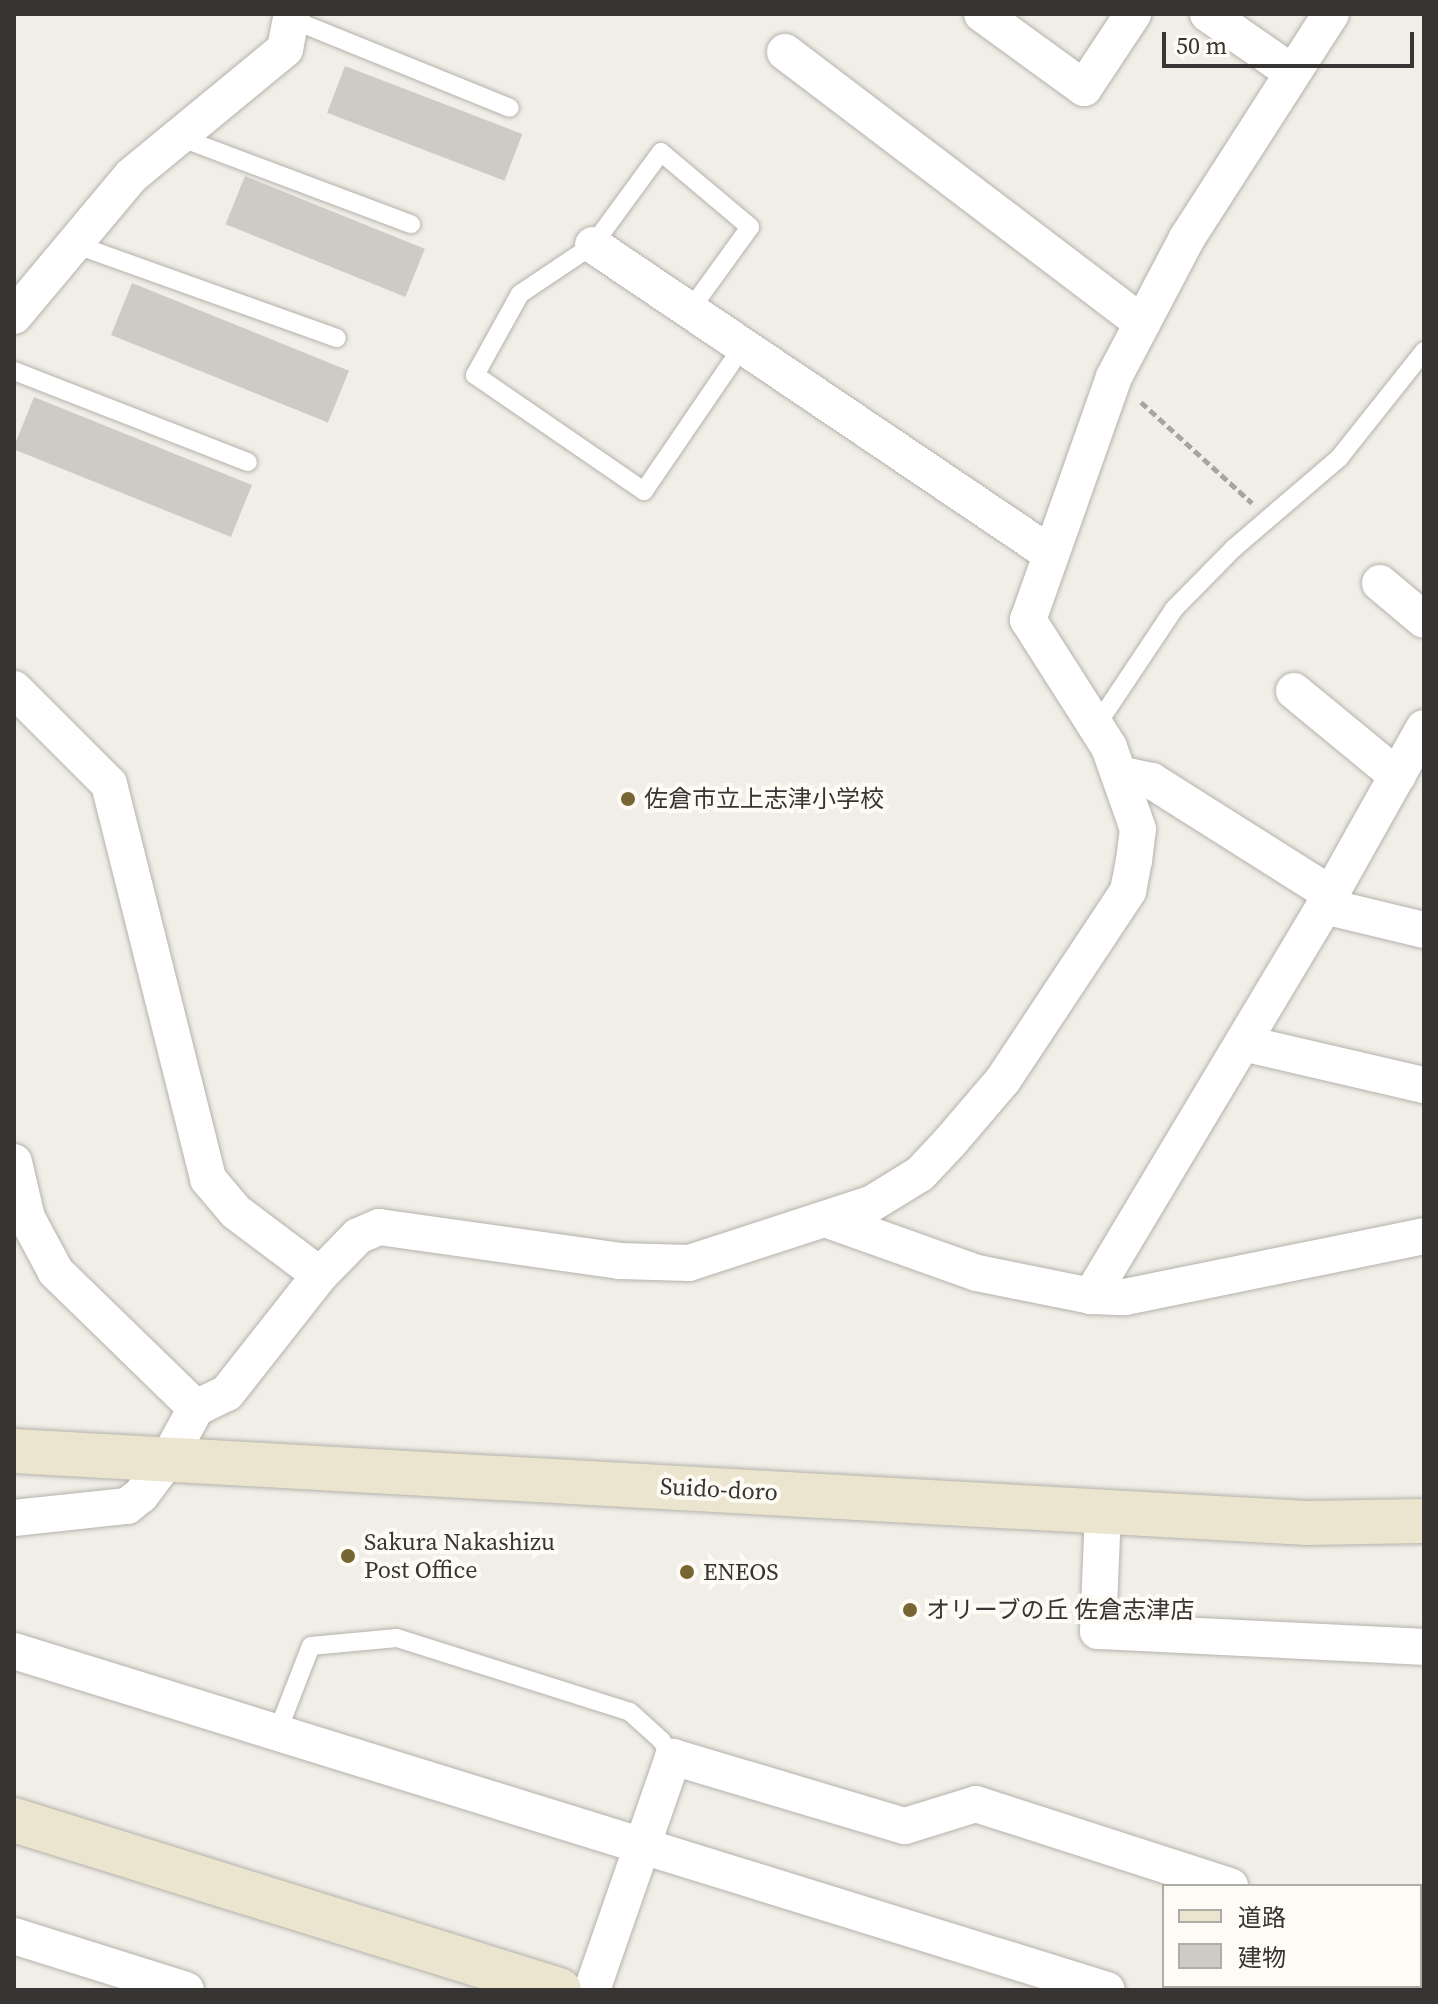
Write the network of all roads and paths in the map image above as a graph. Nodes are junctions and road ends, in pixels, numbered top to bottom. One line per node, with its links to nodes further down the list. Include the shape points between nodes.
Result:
1 (982, 14): 2 (street, via 1084,88)
2 (1133, 14)
3 (1208, 14): 7 (street)
4 (1331, 14): 7 (street)
5 (291, 17): 8 (lane); 9 (street, via 285,49)
6 (785, 52): 15 (street)
7 (1293, 73): 15 (street, via 1187,238)
8 (510, 108)
9 (179, 137): 10 (lane); 11 (street, via 131,176)
10 (411, 224)
11 (74, 244): 14 (street); 16 (lane)
12 (593, 245): 13 (street); 13 (lane, via 661,152 750,227); 17 (lane, via 520,294 475,375 644,491)
13 (690, 310): 17 (street)
14 (14, 316)
15 (1142, 323): 20 (street)
16 (337, 338)
17 (743, 346): 23 (street)
18 (1424, 351): 22 (lane, via 1339,458)
19 (14, 371): 21 (lane)
20 (1114, 377): 22 (path); 23 (street)
21 (248, 462)
22 (1269, 519): 28 (lane, via 1174,609)
23 (1051, 554): 28 (street, via 1028,620)
24 (1380, 583): 25 (street)
25 (1424, 620)
26 (1294, 691): 30 (street)
27 (16, 695): 39 (street, via 109,784 208,1179 236,1212)
28 (1096, 726): 31 (street)
29 (1424, 728): 30 (street)
30 (1408, 770): 32 (street)
31 (1119, 774): 32 (street, via 1152,781); 37 (street, via 1138,829 1128,891 1003,1080 950,1142 920,1174 871,1204)
32 (1327, 900): 33 (street); 34 (street)
33 (1424, 930)
34 (1243, 1043): 35 (street); 40 (street)
35 (1424, 1085)
36 (14, 1162): 41 (street, via 27,1218 56,1272)
37 (828, 1220): 39 (street, via 689,1263 620,1261 379,1227 358,1236); 40 (street, via 977,1273)
38 (1424, 1236): 40 (street, via 1125,1297)
39 (320, 1275): 41 (street, via 227,1393)
40 (1091, 1296)
41 (196, 1408): 43 (street)
42 (14, 1451): 43 (street, Suido-doro)
43 (168, 1459): 44 (street, Suido-doro); 45 (street, via 127,1506)
44 (1103, 1512): 46 (street, Suido-doro, via 1307,1523); 47 (street, via 1098,1631)
45 (14, 1518)
46 (1424, 1521)
47 (1424, 1647)
48 (14, 1651): 49 (street)
49 (277, 1733): 50 (lane, via 311,1646 397,1638 630,1712); 52 (street)
50 (673, 1757): 52 (street); 53 (street, via 905,1826 976,1804)
51 (14, 1820): 57 (street)
52 (641, 1846): 58 (street); 59 (street)
53 (1224, 1884)
54 (14, 1936): 55 (street)
55 (122, 1981): 56 (street)
56 (186, 1990)
57 (559, 1990)
58 (592, 1990)
59 (1107, 1990)

